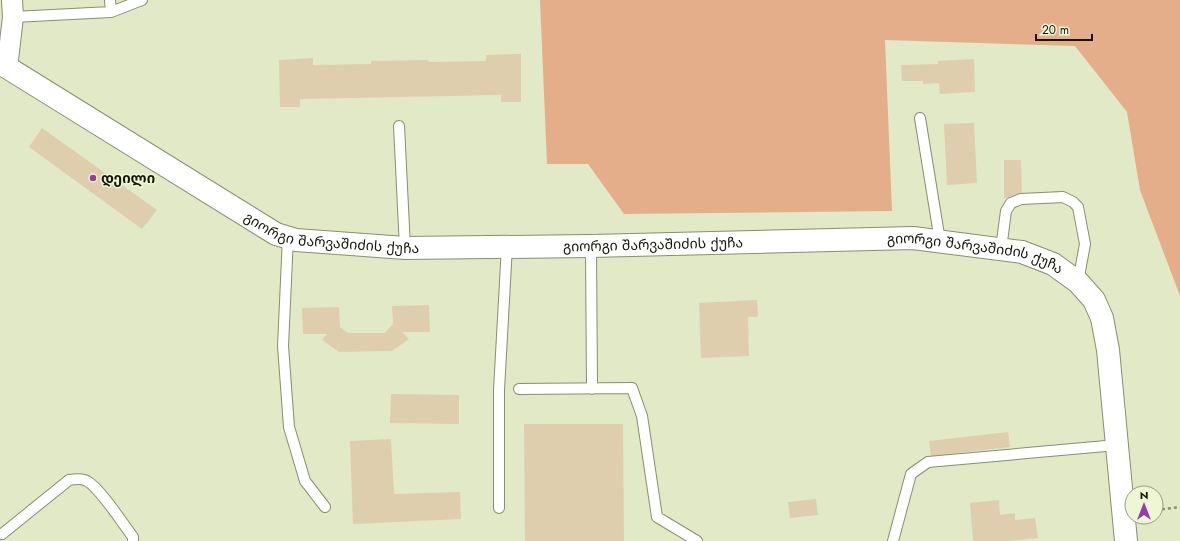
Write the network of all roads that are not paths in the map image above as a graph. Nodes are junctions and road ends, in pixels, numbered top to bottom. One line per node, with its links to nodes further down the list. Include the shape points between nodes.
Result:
1 (110, 0): 4 (lane)
2 (142, 0): 4 (lane)
3 (13, 9): 4 (lane); 5 (street)
4 (111, 12)
5 (3, 65): 8 (street, გიორგი შარვაშიძის ქუჩა, via 276,234)
6 (920, 118): 9 (lane)
7 (399, 126): 12 (lane)
8 (288, 237): 12 (street, გიორგი შარვაშიძის ქუჩა, via 296,240); 18 (lane, via 283,346 289,427 305,481)
9 (940, 241): 11 (street, გიორგი შარვაშიძის ქუჩა, via 913,238); 13 (street, გიორგი შარვაშიძის ქუჩა)
10 (507, 246): 11 (street, გიორგი შარვაშიძის ქუჩა); 12 (street, გიორგი შარვაშიძის ქუჩა); 19 (lane, via 499,390)
11 (591, 246): 16 (lane)
12 (405, 248)
13 (1001, 249): 14 (street, გიორგი შარვაშიძის ქუჩა, via 1022,252 1053,264); 14 (lane, via 1006,211 1011,203 1021,199 1063,197 1078,208 1085,244)
14 (1078, 282): 17 (street, გიორგი შარვაშიძის ქუჩა, via 1094,300 1102,318 1108,350)
15 (519, 389): 16 (lane)
16 (592, 389): 23 (lane, via 632,388 642,416 658,517)
17 (1117, 444): 21 (street, გიორგი შარვაშიძის ქუჩა); 24 (lane, via 928,462 911,474)
18 (325, 507)
19 (499, 508)
20 (3, 536): 22 (lane, via 69,480 77,479 87,480 97,489 133,537)
21 (1125, 536)
22 (133, 541)
23 (696, 541)
24 (892, 541)

